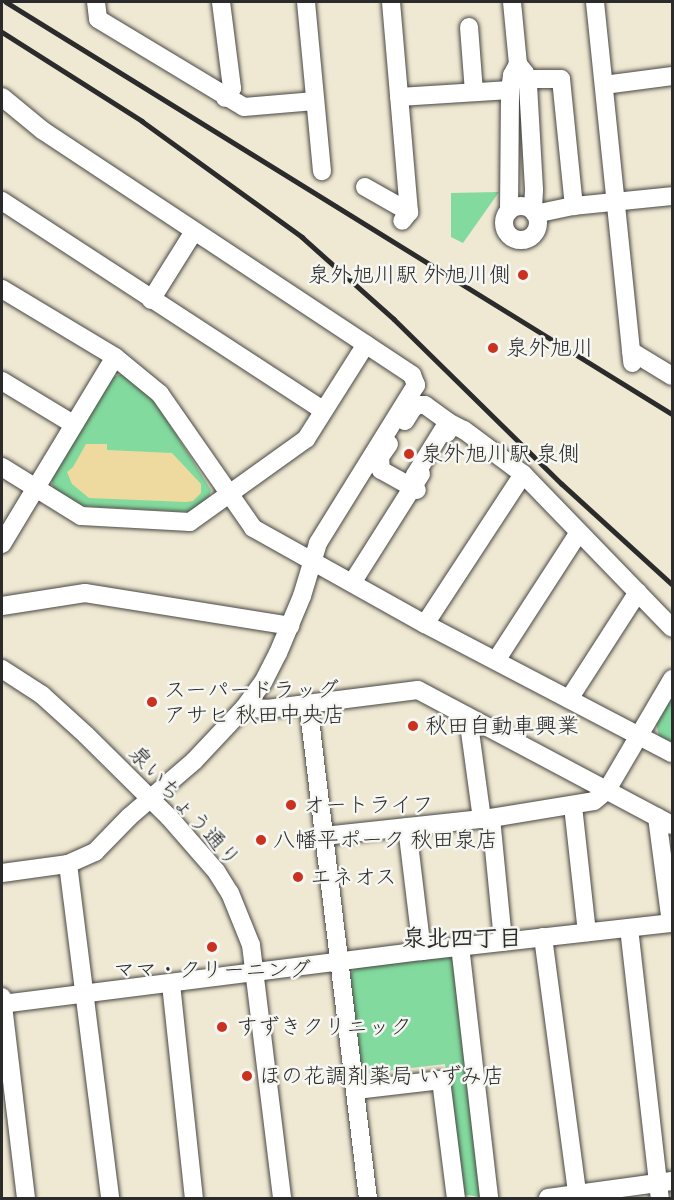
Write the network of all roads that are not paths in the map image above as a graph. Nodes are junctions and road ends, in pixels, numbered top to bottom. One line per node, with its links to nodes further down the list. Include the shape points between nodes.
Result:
1 (96, 2): 15 (street, via 98,19)
2 (221, 2): 15 (street, via 232,88)
3 (306, 2): 16 (street)
4 (391, 2): 14 (street)
5 (512, 2): 8 (street)
6 (595, 2): 10 (street)
7 (469, 27): 12 (street)
8 (524, 76): 11 (street, via 512,75); 22 (street, via 561,79); 24 (street)
9 (672, 76): 10 (street)
10 (604, 85): 21 (street)
11 (510, 90): 12 (street); 23 (street)
12 (474, 92): 14 (street)
13 (2, 97): 25 (street, via 42,130)
14 (399, 97): 18 (street, via 405,217)
15 (225, 98): 16 (street, via 244,107)
16 (315, 101): 17 (street)
17 (322, 171)
18 (365, 187)
19 (672, 196): 21 (street)
20 (2, 201): 27 (street)
21 (616, 203): 22 (street); 30 (street, via 631,357)
22 (574, 206): 24 (street)
23 (509, 211): 24 (street, via 522,206); 24 (street, via 504,219 506,230 520,240 534,234 538,224)
24 (534, 212)
25 (193, 233): 27 (street); 28 (street)
26 (2, 289): 29 (street)
27 (151, 300): 33 (street)
28 (366, 344): 32 (street, via 412,375); 33 (street)
29 (115, 357): 34 (street); 41 (street, via 160,394)
30 (672, 376)
31 (2, 381): 34 (street)
32 (416, 398): 35 (street); 36 (street); 44 (street, via 318,543)
33 (323, 410): 41 (street, via 306,439)
34 (73, 424): 40 (street)
35 (452, 424): 38 (street); 39 (street)
36 (381, 457): 39 (street, via 381,470); 44 (street)
37 (2, 466): 40 (street)
38 (523, 474): 42 (street); 48 (street)
39 (414, 487): 45 (street)
40 (36, 488): 41 (street, via 81,516 190,522); 43 (street)
41 (229, 495): 44 (street, via 253,528)
42 (578, 534): 46 (street); 51 (street)
43 (2, 544)
44 (314, 563): 45 (street); 49 (street)
45 (355, 585): 48 (street)
46 (638, 592): 50 (street); 54 (street)
47 (2, 606): 49 (street, via 85,593)
48 (426, 624): 51 (street)
49 (290, 626): 56 (street, via 263,682)
50 (672, 628)
51 (497, 659): 54 (street)
52 (2, 669): 61 (street, 泉いちょう通り, via 42,695)
53 (672, 679): 58 (street)
54 (569, 699): 58 (street)
55 (308, 703): 56 (street); 57 (street, via 418,690); 66 (street)
56 (244, 708): 61 (street, via 194,761)
57 (468, 717): 60 (street); 63 (street)
58 (639, 736): 59 (street); 60 (street)
59 (672, 753)
60 (607, 790): 62 (street, via 594,801); 64 (street)
61 (150, 799): 67 (street, via 95,852); 77 (street, 泉いちょう通り, via 231,893 251,945)
62 (573, 806): 63 (street); 71 (street)
63 (486, 819): 65 (street); 73 (street)
64 (665, 821): 69 (street)
65 (407, 827): 66 (street); 75 (street)
66 (324, 836): 76 (street)
67 (68, 864): 68 (street); 79 (street)
68 (2, 873)
69 (672, 923): 70 (street)
70 (629, 928): 71 (street); 82 (street)
71 (587, 932): 72 (street)
72 (543, 937): 73 (street); 83 (street)
73 (503, 941): 74 (street)
74 (460, 946): 75 (street); 90 (street)
75 (422, 951): 76 (street)
76 (340, 961): 77 (street); 81 (street)
77 (255, 972): 78 (street); 87 (street, 泉いちょう通り)
78 (171, 984): 79 (street); 86 (street)
79 (84, 994): 80 (street); 85 (street)
80 (2, 1002): 84 (street)
81 (356, 1090): 88 (street); 89 (street, via 441,1080)
82 (664, 1188): 83 (street)
83 (578, 1197): 91 (street)
84 (26, 1198)
85 (110, 1198)
86 (194, 1198)
87 (282, 1198)
88 (368, 1198)
89 (456, 1198)
90 (489, 1198)
91 (548, 1198)

